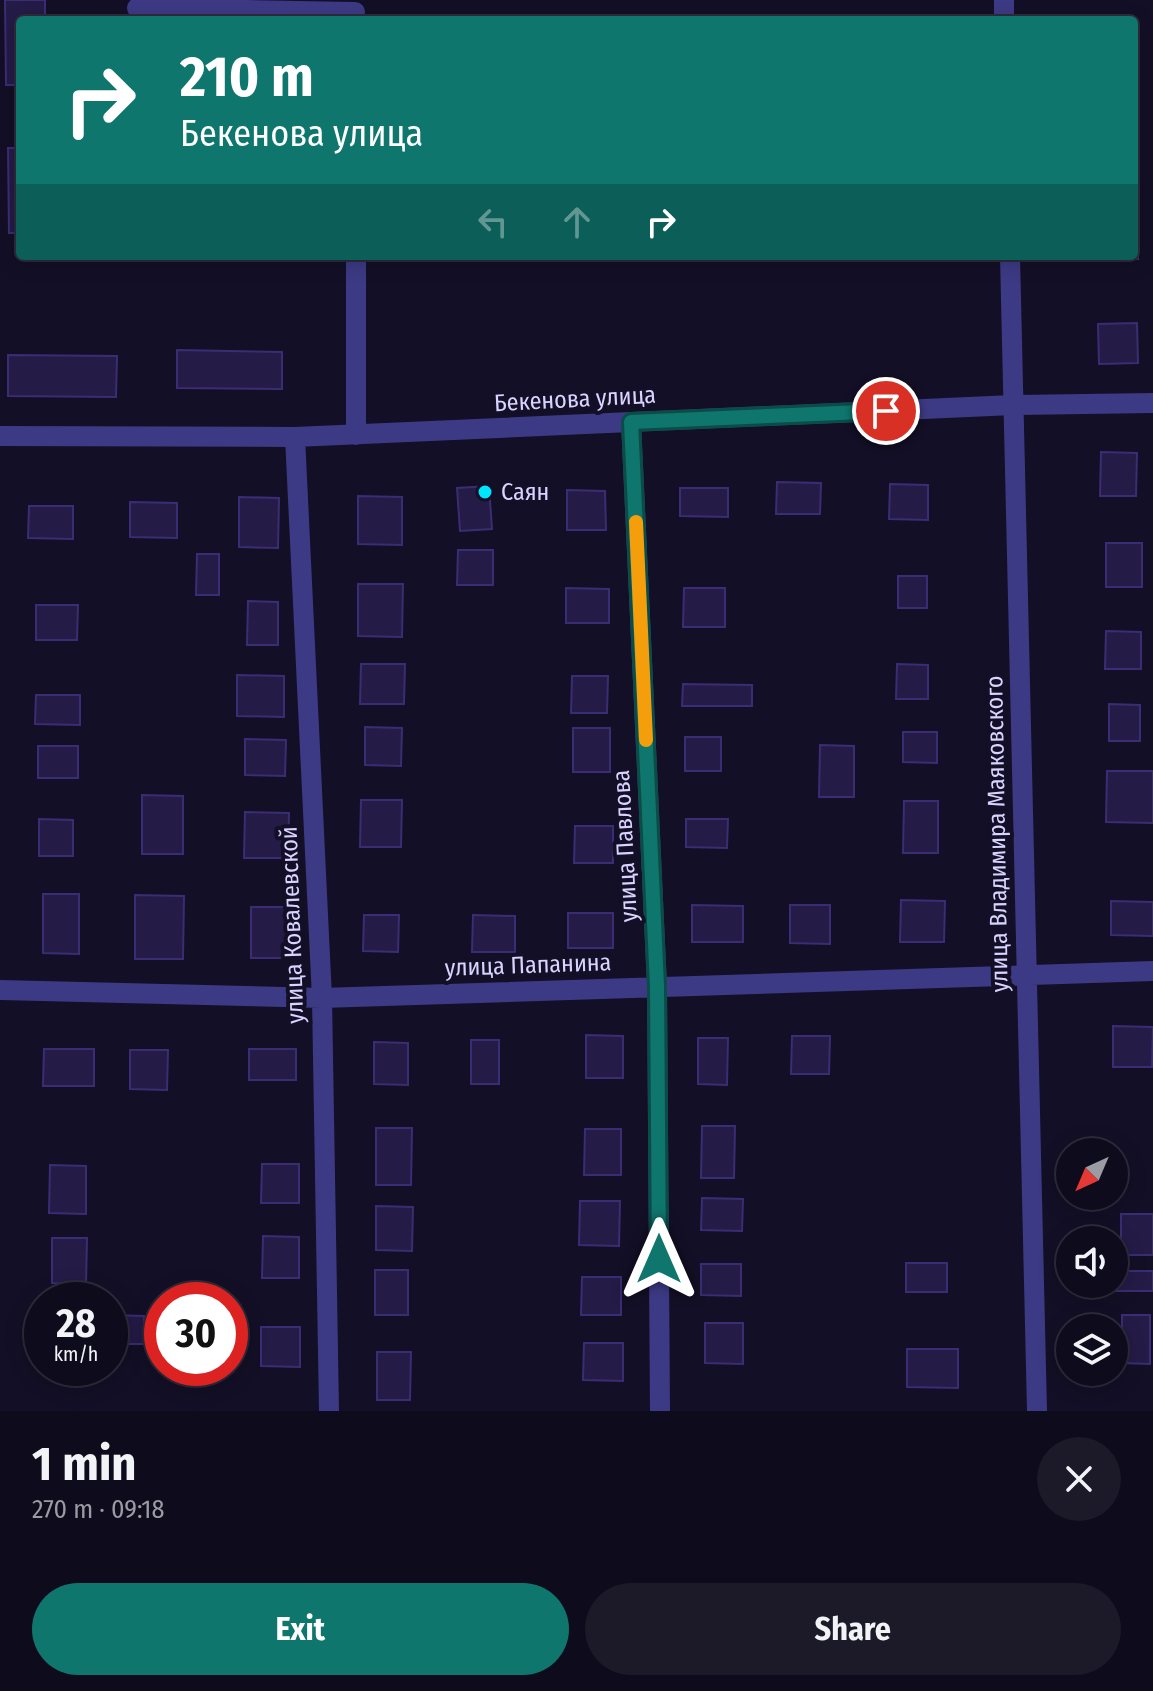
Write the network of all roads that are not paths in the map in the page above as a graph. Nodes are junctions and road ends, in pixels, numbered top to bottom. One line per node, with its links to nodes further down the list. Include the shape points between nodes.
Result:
1 (137, 8): 2 (street)
2 (355, 11)
3 (356, 260): 8 (street)
4 (1010, 260): 6 (street, улица Владимира Маяковского)
5 (1153, 403): 6 (street, Бекенова улица)
6 (1013, 405): 7 (street, Бекенова улица); 12 (street, улица Владимира Маяковского)
7 (631, 422): 8 (street, Бекенова улица); 13 (street, улица Павлова)
8 (356, 435): 10 (street, Бекенова улица)
9 (0, 436): 10 (street, Бекенова улица)
10 (295, 437): 15 (street, улица Ковалевской)
11 (1153, 971): 12 (street, улица Папанина)
12 (1027, 974): 13 (street, улица Папанина); 18 (street, улица Владимира Маяковского)
13 (657, 986): 15 (street, улица Папанина); 17 (street, улица Павлова)
14 (0, 990): 15 (street, улица Папанина)
15 (322, 998): 16 (street, улица Ковалевской)
16 (329, 1411)
17 (660, 1411)
18 (1037, 1411)

